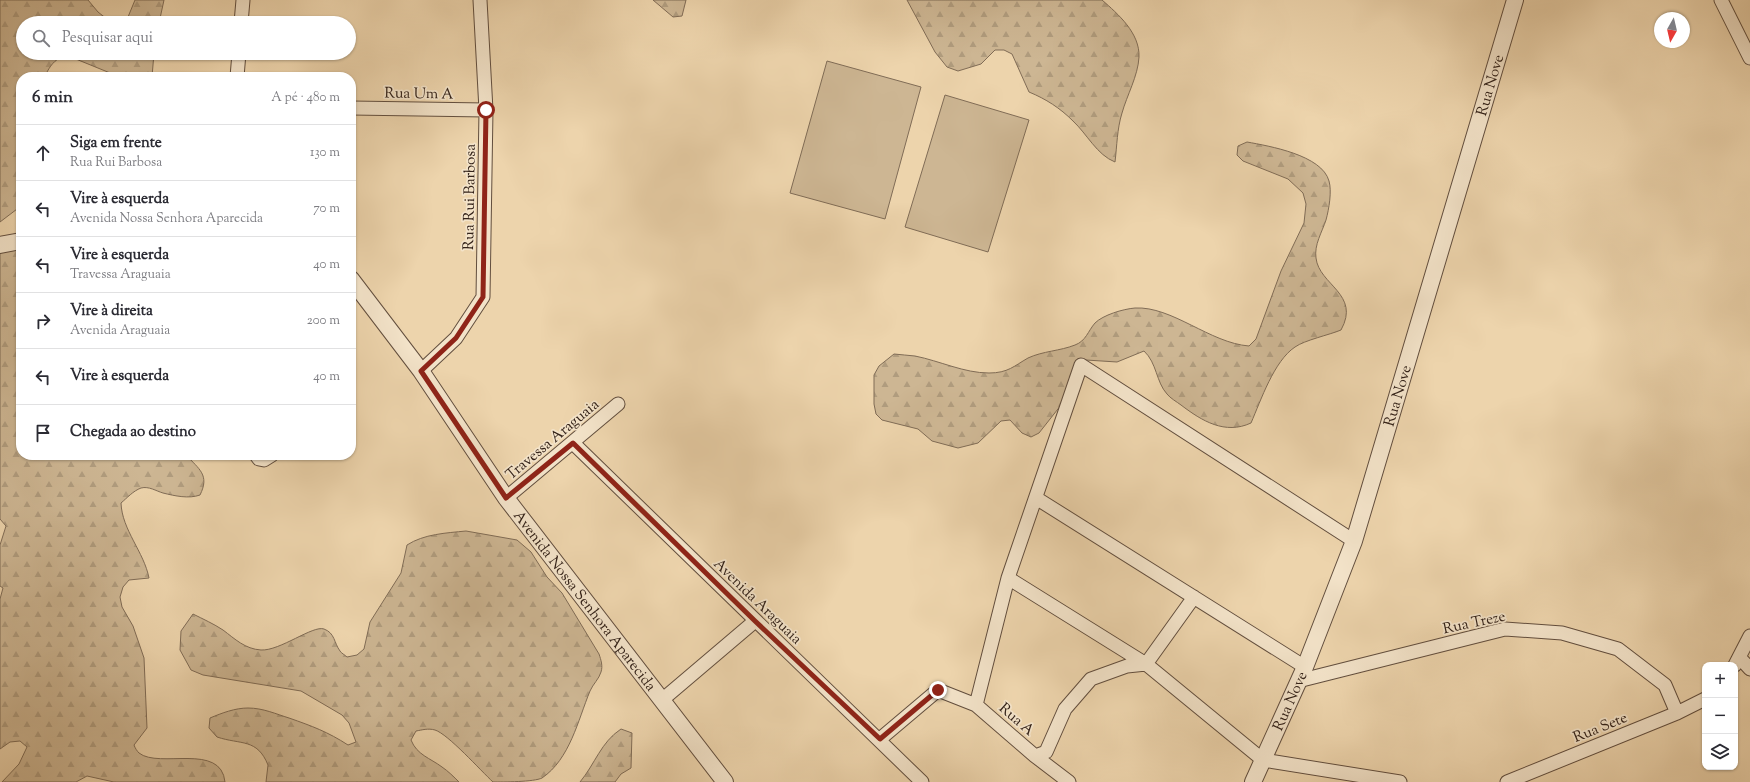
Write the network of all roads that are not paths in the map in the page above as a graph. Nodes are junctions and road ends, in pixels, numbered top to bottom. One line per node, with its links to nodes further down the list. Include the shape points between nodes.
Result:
1 (243, 0): 5 (street)
2 (480, 0): 10 (street, Rua Rui Barbosa)
3 (1515, 0): 19 (street, Rua Nove)
4 (1721, 0): 6 (street)
5 (242, 16)
6 (1750, 58)
7 (238, 60): 8 (street)
8 (237, 72)
9 (356, 108): 10 (street, Rua Um A)
10 (486, 110): 14 (street, Rua Rui Barbosa, via 483,297 456,338)
11 (16, 242): 12 (street)
12 (0, 245)
13 (356, 286): 14 (street, Avenida Nossa Senhora Aparecida)
14 (421, 371): 17 (street, Avenida Nossa Senhora Aparecida)
15 (618, 404): 16 (street, Travessa Araguaia)
16 (573, 443): 17 (street, Travessa Araguaia); 22 (street, Avenida Araguaia)
17 (506, 498): 28 (street, Avenida Nossa Senhora Aparecida)
18 (1036, 498): 19 (street, via 1081,365); 20 (street); 21 (street)
19 (1354, 541): 27 (street, Rua Nove)
20 (1008, 578): 25 (street); 30 (street)
21 (1194, 597): 25 (street); 27 (street)
22 (755, 621): 28 (street); 32 (street, Avenida Araguaia)
23 (1750, 636): 24 (street)
24 (1737, 661): 26 (street)
25 (1146, 664): 33 (street, via 1127,666 1092,679 1065,709 1046,752); 34 (street)
26 (1750, 668)
27 (1301, 674): 31 (street, Rua Treze, via 1505,629 1562,634 1618,649 1665,685); 34 (street, Rua Nove)
28 (662, 700): 35 (street, Avenida Nossa Senhora Aparecida)
29 (1702, 701): 31 (street, Rua Sete)
30 (976, 705): 32 (street, Rua A, via 938,690); 33 (street, Rua A)
31 (1678, 713): 40 (street, Rua Sete)
32 (880, 739): 36 (street, Avenida Araguaia)
33 (1035, 756): 37 (street, Rua A)
34 (1263, 760): 38 (street, Rua Nove); 39 (street)
35 (725, 782)
36 (922, 782)
37 (1068, 782)
38 (1253, 782)
39 (1400, 782)
40 (1507, 782)

